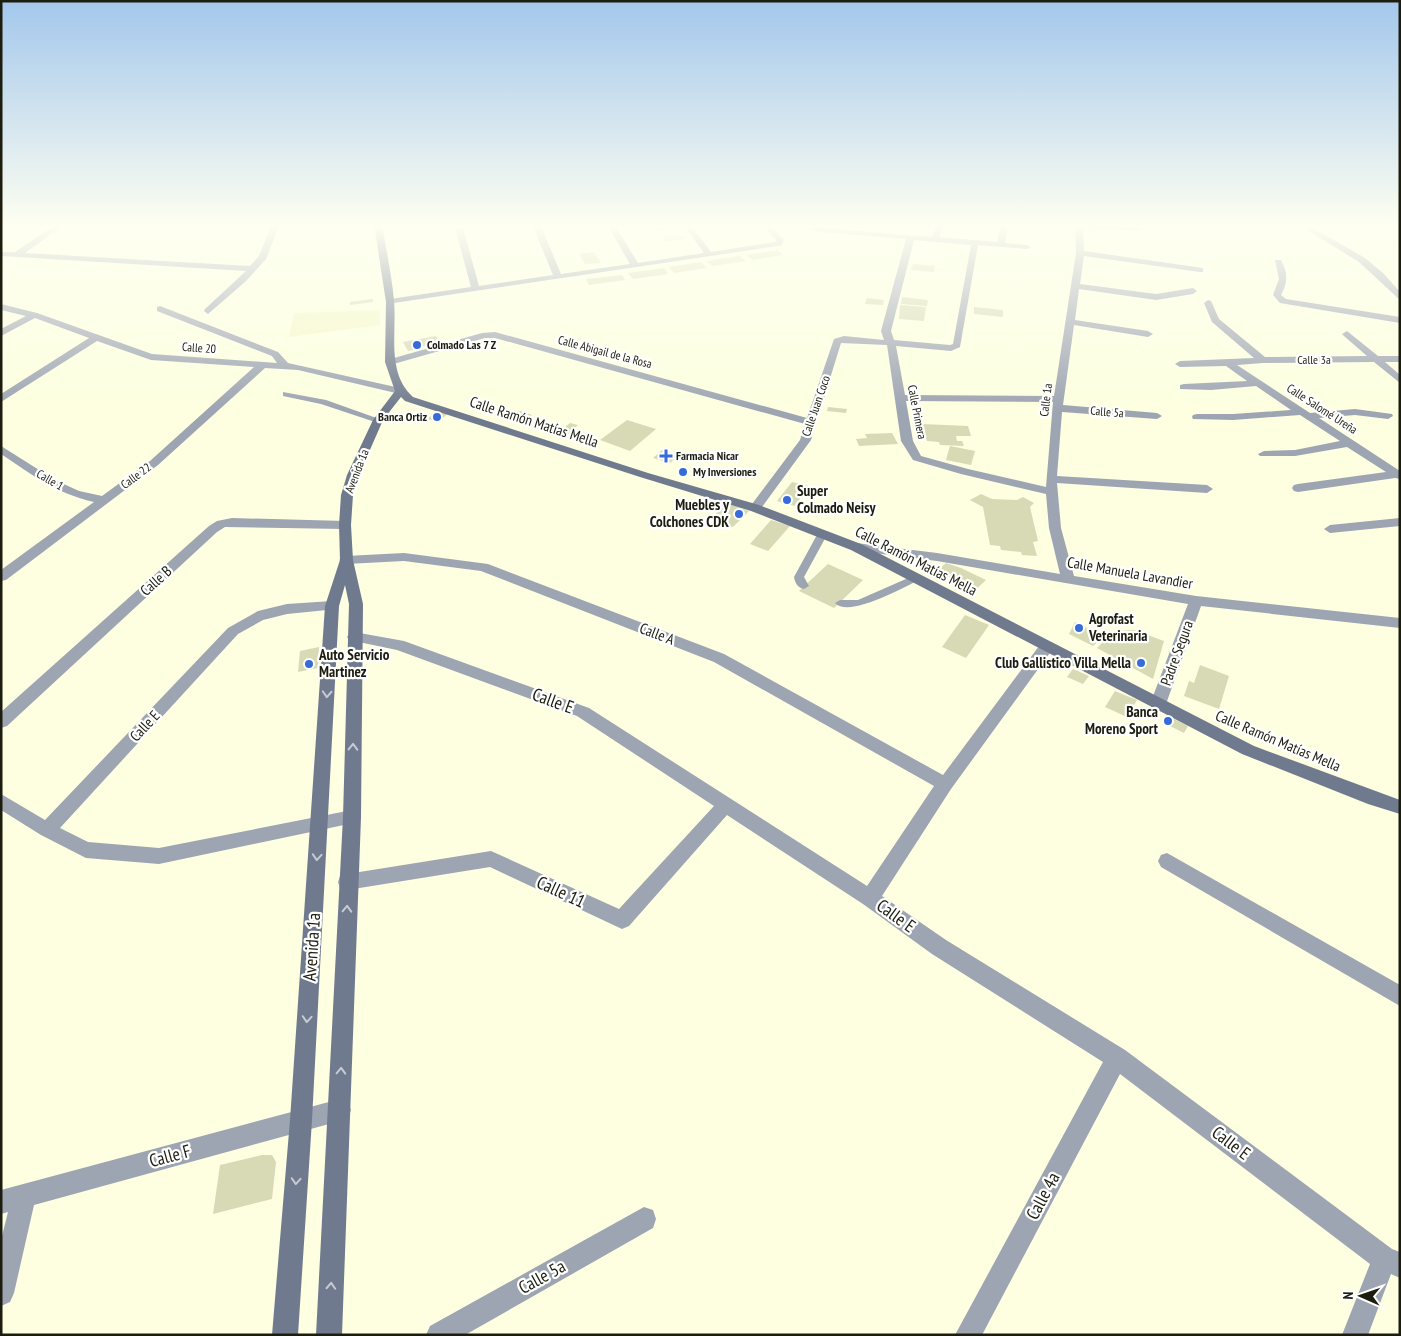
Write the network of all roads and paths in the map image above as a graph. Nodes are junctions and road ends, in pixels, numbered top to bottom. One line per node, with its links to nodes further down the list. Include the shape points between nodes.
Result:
1 (234, 286): 17 (street)
2 (388, 286): 13 (main road)
3 (494, 286): 10 (street)
4 (898, 286): 25 (street, Calle Primera, via 886,331)
5 (967, 286): 25 (street, via 957,345 951,348)
6 (1075, 286): 20 (street, Calle 1a)
7 (1078, 286): 11 (street, via 1156,297)
8 (1282, 286): 19 (street, via 1277,295 1283,301)
9 (1390, 286): 12 (street)
10 (476, 289): 13 (street)
11 (1193, 291)
12 (1400, 297)
13 (390, 302): 29 (main road)
14 (1208, 303): 28 (street, via 1215,320)
15 (1, 307): 18 (street, Calle 20)
16 (160, 309): 33 (street, via 275,354)
17 (208, 311)
18 (34, 315): 21 (street); 24 (street, Calle 20)
19 (1400, 320)
20 (1070, 322): 22 (street); 41 (street, Calle 1a)
21 (1, 334)
22 (1148, 334)
23 (1347, 334): 26 (street)
24 (96, 337): 32 (street, Calle 20, via 151,357); 39 (street)
25 (889, 342): 40 (street, Calle Primera); 47 (street, Calle Juan Coco, via 844,339 838,342)
26 (1378, 359): 27 (street, Calle 3a); 28 (street, Calle 3a); 34 (street)
27 (1400, 359)
28 (1263, 360): 31 (street, Calle 3a)
29 (390, 362): 37 (main road); 47 (street, Calle Abigail de la Rosa, via 495,335)
30 (1180, 364): 31 (street, Calle 3a)
31 (1230, 364): 35 (street, Calle Salomé Ureña)
32 (262, 365): 33 (street, Calle 20); 56 (street, Calle 22, via 154,463)
33 (285, 366): 37 (street, Calle 20)
34 (1400, 380)
35 (1257, 383): 36 (street); 42 (street, Calle Salomé Ureña)
36 (1184, 387)
37 (400, 391): 46 (main road, Avenida 1a); 57 (main road, Calle Ramón Matías Mella, via 409,399)
38 (286, 394): 46 (lane)
39 (1, 398)
40 (901, 398): 41 (street, Calle 5a); 55 (street, Calle Primera, via 907,441 917,458)
41 (1058, 403): 43 (street, Calle 5a); 52 (street, Calle 1a)
42 (1304, 414): 44 (street, via 1356,412); 45 (street); 48 (street, Calle Salomé Ureña)
43 (1157, 416)
44 (1388, 416)
45 (1197, 417)
46 (378, 420): 59 (main road, Avenida 1a, via 353,475 347,495)
47 (812, 423): 57 (street, Calle Juan Coco, via 805,440)
48 (1349, 443): 50 (street, via 1295,453); 51 (street, Calle Salomé Ureña)
49 (1, 449): 56 (street, Calle 1, via 52,483 75,494)
50 (1264, 454)
51 (1398, 475): 53 (street)
52 (1051, 479): 54 (street); 55 (street, Calle 1a)
53 (1298, 488)
54 (1207, 489)
55 (1051, 492): 66 (street, Calle 1a, via 1055,528)
56 (103, 500): 64 (street, Calle 22)
57 (755, 508): 61 (main road, Calle Ramón Matías Mella)
58 (1400, 522): 60 (street)
59 (345, 525): 63 (main road, Avenida 1a); 75 (street, Calle B, via 221,524)
60 (1330, 529)
61 (823, 534): 62 (main road, Calle Ramón Matías Mella); 67 (lane, via 799,577)
62 (856, 547): 65 (main road, Calle Ramón Matías Mella); 66 (street, Calle Manuela Lavandier)
63 (346, 560): 70 (main road, Avenida 1a); 72 (main road, Avenida 1a, via 356,604); 76 (street, Calle A, via 404,557 482,567 719,658)
64 (1, 576)
65 (915, 578): 69 (lane, via 859,604); 73 (main road, Calle Ramón Matías Mella)
66 (1068, 579): 68 (street, Calle Manuela Lavandier)
67 (804, 586)
68 (1196, 601): 71 (street, Calle Manuela Lavandier); 74 (street, Padre Segura)
69 (840, 603)
70 (332, 606): 81 (main road, Avenida 1a, one-way to 81); 82 (street, Calle E, via 287,609 258,616 233,631)
71 (1400, 623)
72 (354, 637): 78 (street, Calle E, via 399,645 583,712); 80 (main road, Avenida 1a, one-way to 72)
73 (1047, 646): 74 (main road, Calle Ramón Matías Mella); 76 (street)
74 (1158, 704): 79 (main road, Calle Ramón Matías Mella, via 1248,750)
75 (1, 722)
76 (945, 784): 85 (street)
77 (1, 801): 82 (street)
78 (725, 804): 84 (street, Calle 11, via 622,920 491,859); 85 (street, Calle E)
79 (1400, 807)
80 (352, 817): 81 (street); 84 (main road, Avenida 1a)
81 (319, 823): 82 (street, via 159,856 86,850); 89 (main road, Avenida 1a, one-way to 89)
82 (47, 830)
83 (1167, 861): 86 (street)
84 (347, 882): 88 (main road, Avenida 1a, one-way to 84)
85 (870, 898): 87 (street, Calle E, via 939,947)
86 (1400, 996)
87 (1117, 1058): 92 (street, Calle E); 97 (street, Calle 4a)
88 (340, 1110): 89 (street, Calle F); 95 (main road, Avenida 1a, one-way to 88)
89 (301, 1120): 90 (street, Calle F); 94 (main road, Avenida 1a, one-way to 94)
90 (13, 1199): 93 (street)
91 (644, 1219): 96 (street, Calle 5a)
92 (1392, 1262): 98 (street)
93 (1, 1293)
94 (286, 1335)
95 (329, 1335)
96 (439, 1335)
97 (968, 1335)
98 (1355, 1335)

